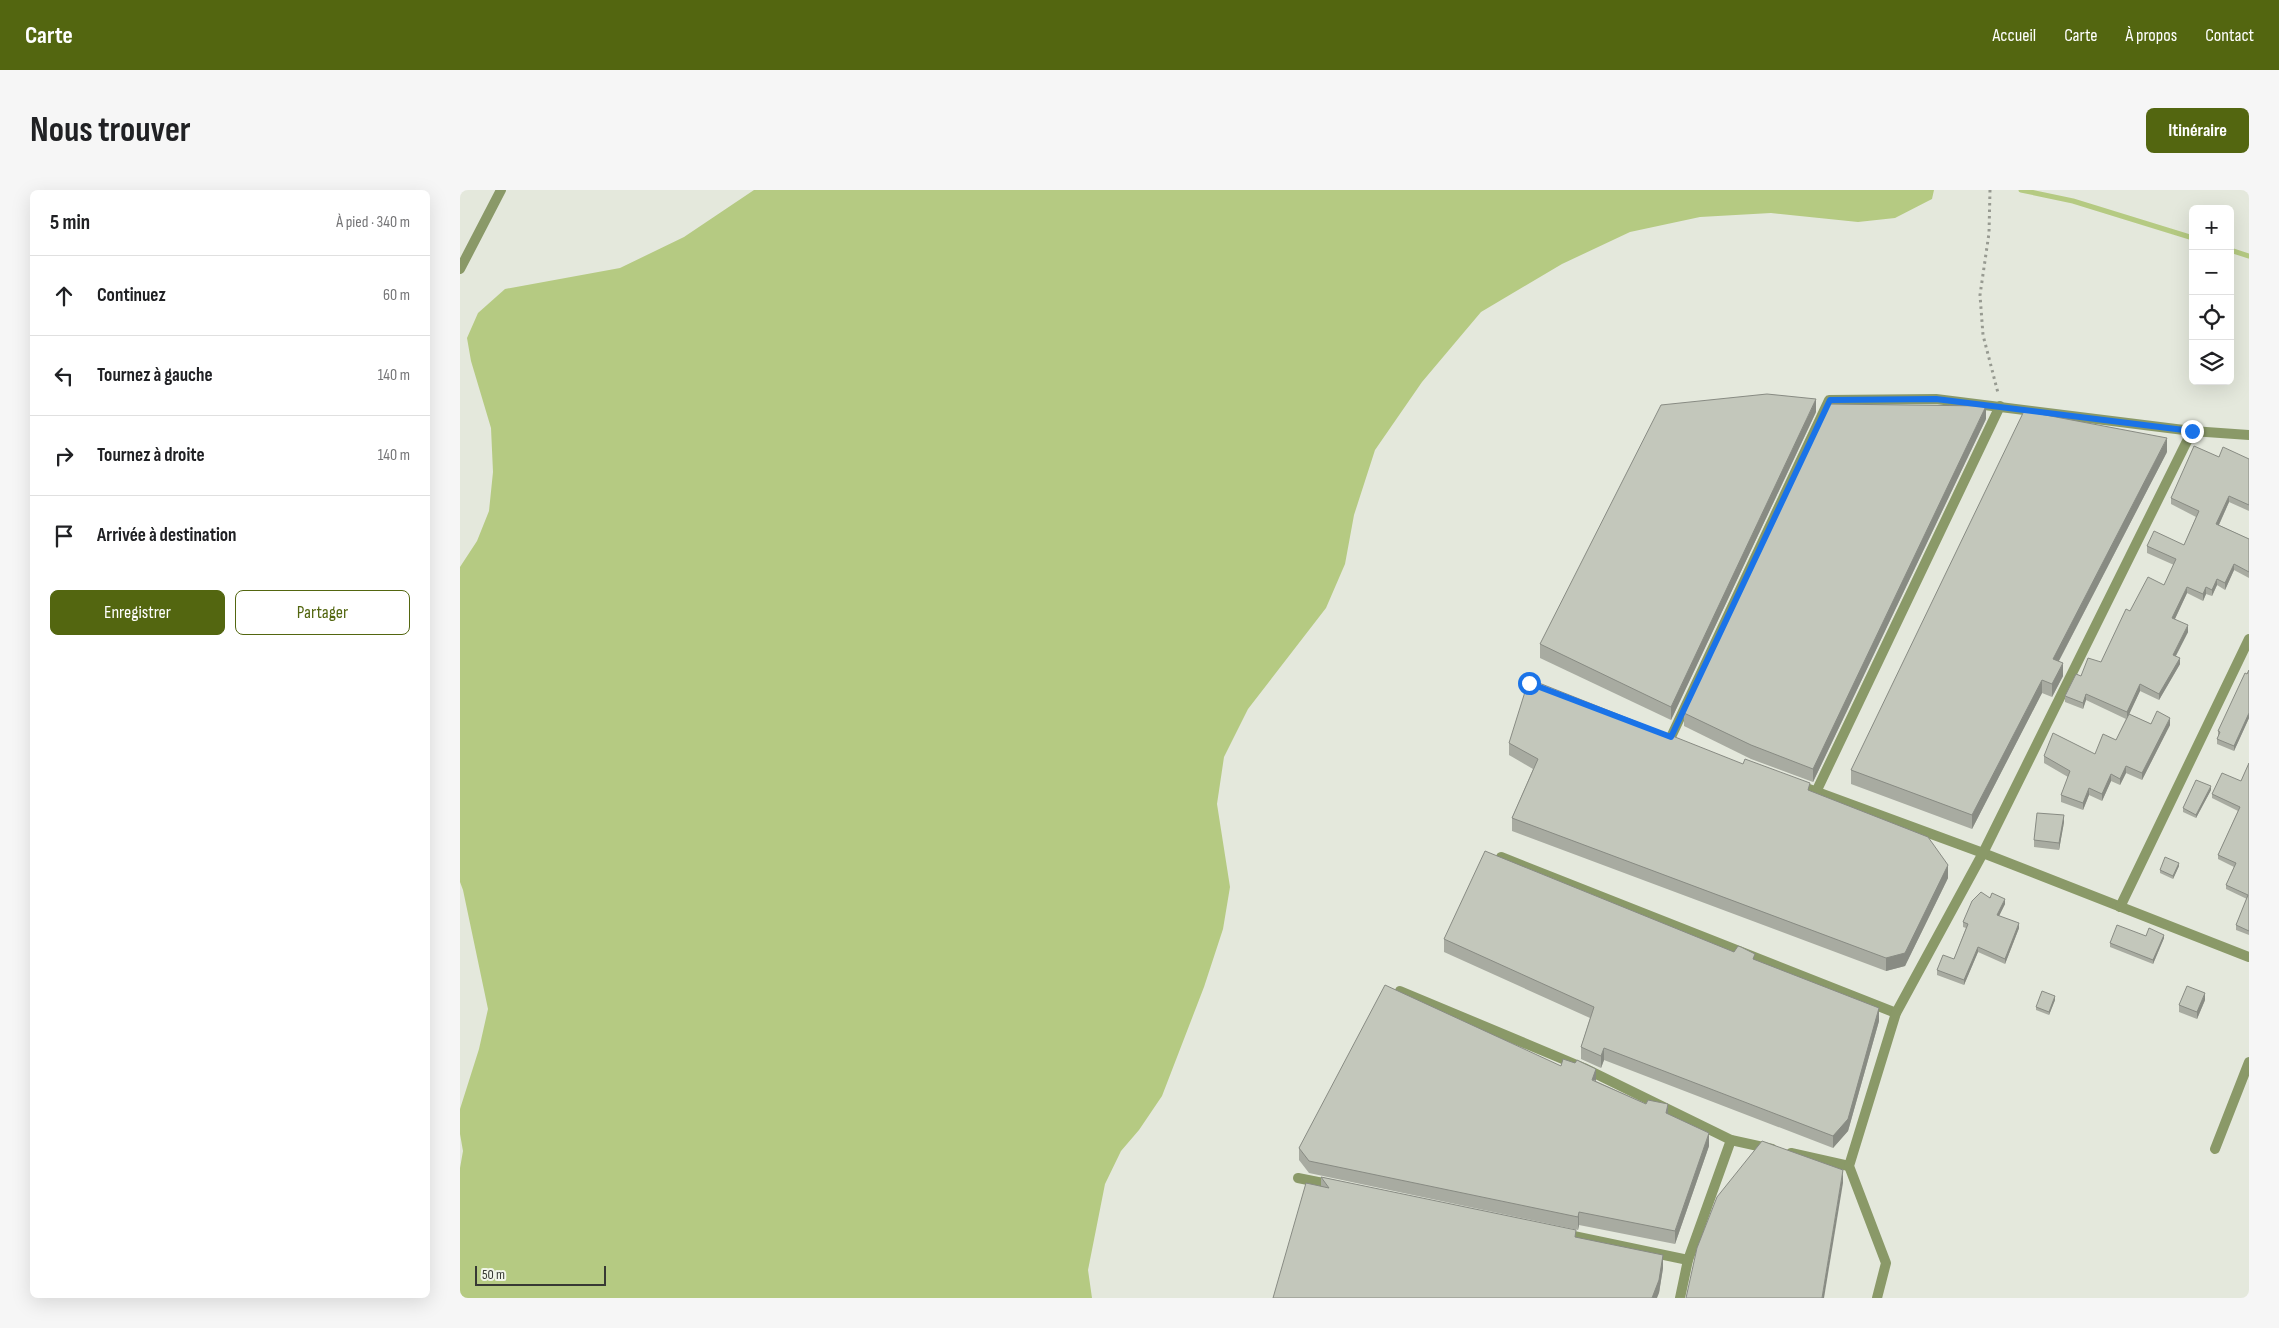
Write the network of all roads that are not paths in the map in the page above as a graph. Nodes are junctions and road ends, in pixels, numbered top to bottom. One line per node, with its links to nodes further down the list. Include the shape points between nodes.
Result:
1 (501, 190): 2 (street)
2 (460, 269)
3 (2000, 406): 4 (street); 7 (street, via 1936,399 1830,400); 9 (street)
4 (2192, 431): 5 (street); 10 (street)
5 (2249, 435)
6 (2249, 639): 12 (street)
7 (1671, 737)
8 (1789, 782): 9 (street)
9 (1816, 792): 10 (street)
10 (1983, 853): 12 (street); 15 (street)
11 (1501, 857): 15 (street)
12 (2120, 907): 13 (street)
13 (2249, 957)
14 (1400, 991): 17 (street, via 1584,1068)
15 (1896, 1013): 19 (street)
16 (2249, 1062): 18 (street)
17 (1731, 1140): 19 (street); 23 (street)
18 (2215, 1149)
19 (1848, 1166): 25 (street, via 1886,1263)
20 (1298, 1178): 21 (street)
21 (1347, 1188)
22 (1552, 1232): 23 (street)
23 (1688, 1260): 24 (street)
24 (1680, 1298)
25 (1878, 1298)

